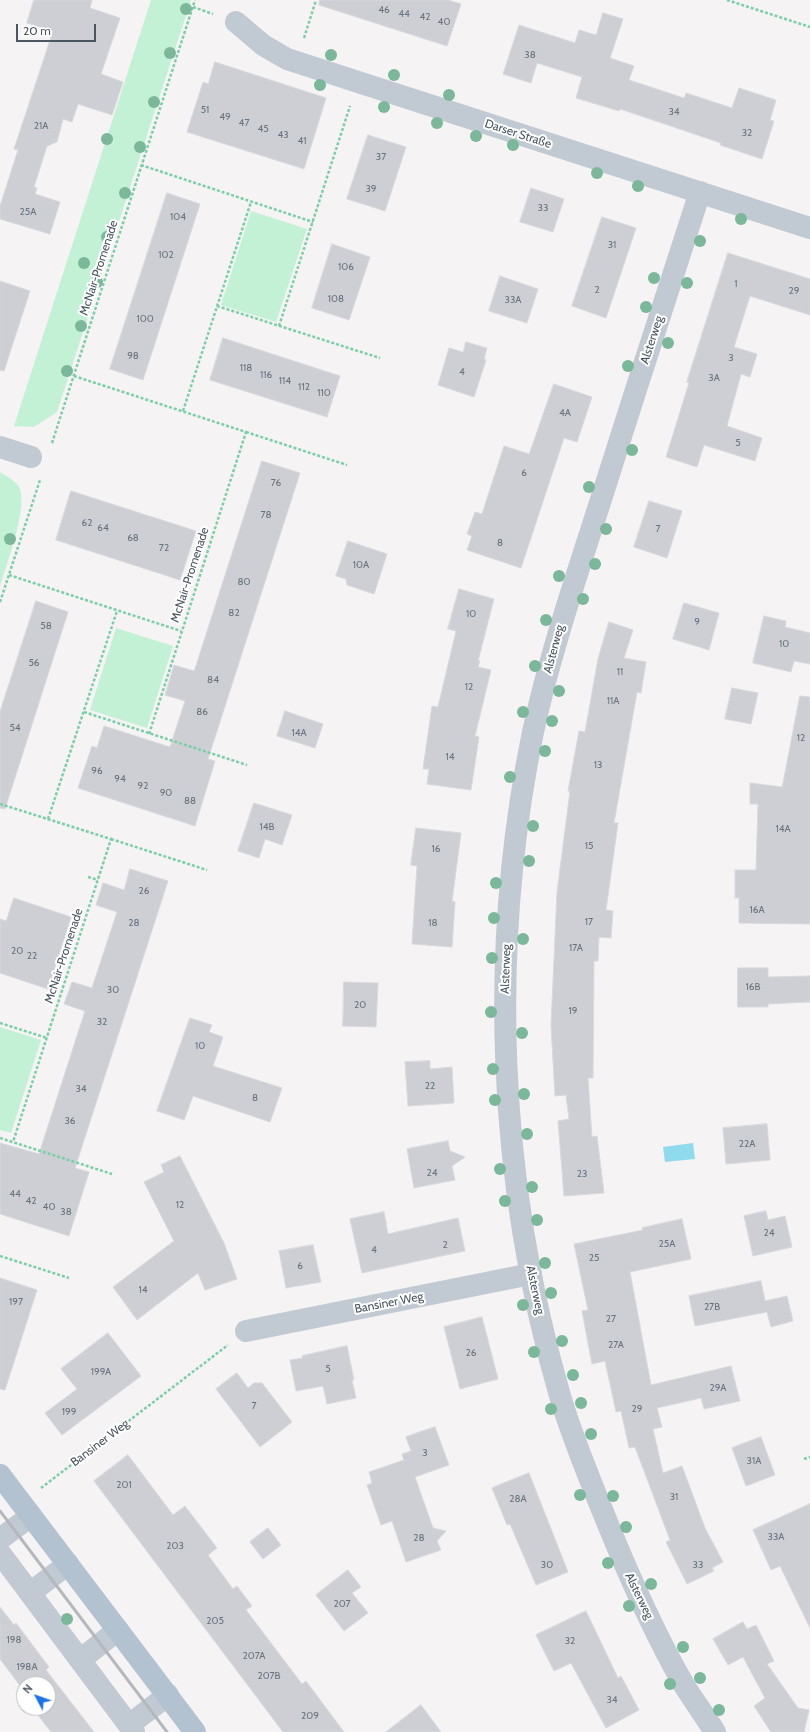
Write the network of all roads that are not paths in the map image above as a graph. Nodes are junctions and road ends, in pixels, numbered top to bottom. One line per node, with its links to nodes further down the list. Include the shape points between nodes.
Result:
1 (236, 22): 2 (street, Darser Straße, via 263,45 287,59)
2 (700, 192): 3 (street, Darser Straße); 6 (street, Alsterweg, via 556,640 522,790 505,967 506,1059 512,1154)
3 (810, 228)
4 (0, 447): 5 (street)
5 (41, 452)
6 (531, 1274): 7 (street, Bansiner Weg); 19 (street, Alsterweg, via 561,1400 625,1568 685,1685)
7 (246, 1331)
8 (0, 1475): 9 (main road)
9 (31, 1516): 10 (street); 12 (main road)
10 (0, 1539)
11 (0, 1553): 13 (street)
12 (68, 1564): 13 (street); 14 (main road)
13 (30, 1592): 15 (street)
14 (118, 1630): 15 (street); 16 (main road)
15 (80, 1660): 17 (street)
16 (168, 1695): 17 (street); 18 (main road)
17 (132, 1728)
18 (195, 1732)
19 (715, 1732)

